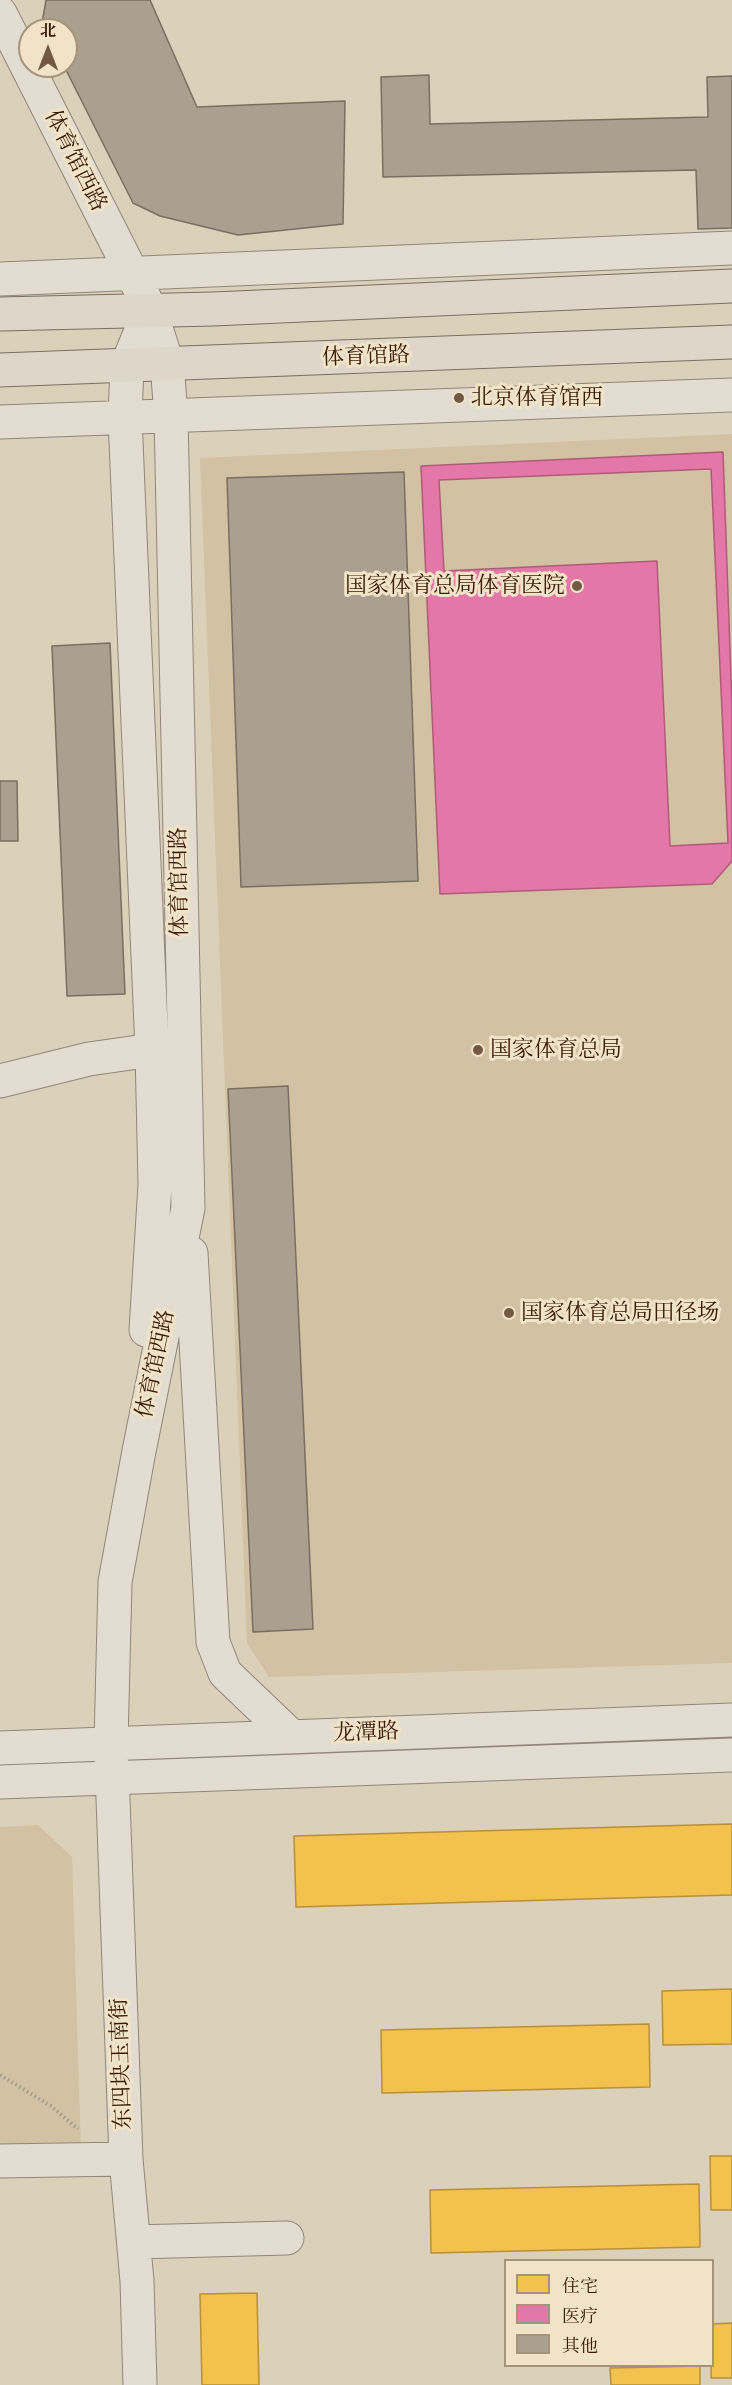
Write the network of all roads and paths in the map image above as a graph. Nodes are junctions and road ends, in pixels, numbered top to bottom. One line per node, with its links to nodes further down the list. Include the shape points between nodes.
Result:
1 (0, 13): 3 (street, 体育馆西路)
2 (732, 248): 3 (street)
3 (133, 274): 4 (street); 6 (street, 体育馆西路)
4 (0, 279)
5 (732, 286): 6 (main road)
6 (150, 309): 7 (main road); 9 (street, 体育馆西路); 10 (street, 体育馆西路)
7 (0, 314)
8 (732, 342): 9 (main road, 体育馆路)
9 (167, 363): 10 (main road, 体育馆路); 13 (street, 体育馆西路)
10 (127, 364): 11 (main road, 体育馆路); 14 (street, 体育馆西路)
11 (0, 370)
12 (732, 395): 13 (street)
13 (171, 416): 14 (street); 16 (street, 体育馆西路)
14 (125, 418): 15 (street); 16 (street, 体育馆西路)
15 (0, 422)
16 (168, 1049): 17 (street, via 89,1059); 18 (street, 体育馆西路); 19 (street, 体育馆西路, via 155,1184)
17 (0, 1081)
18 (188, 1208): 19 (street, 体育馆西路); 21 (street, via 213,1642 225,1673)
19 (139, 1451): 22 (street, 体育馆西路, via 115,1582)
20 (732, 1720): 21 (street, 龙潭路)
21 (291, 1736): 22 (street, 龙潭路)
22 (111, 1743): 23 (street, 龙潭路); 25 (street, 东四块玉南街)
23 (0, 1748)
24 (732, 1755): 25 (street, 龙潭路)
25 (111, 1778): 26 (street, 龙潭路); 29 (street, 东四块玉南街)
26 (0, 1782)
27 (0, 2075): 28 (path, via 51,2106)
28 (81, 2132)
29 (126, 2159): 30 (street); 32 (street, 东四块玉南街)
30 (0, 2161)
31 (287, 2238): 32 (street)
32 (134, 2242): 33 (street, 东四块玉南街)
33 (140, 2385)

